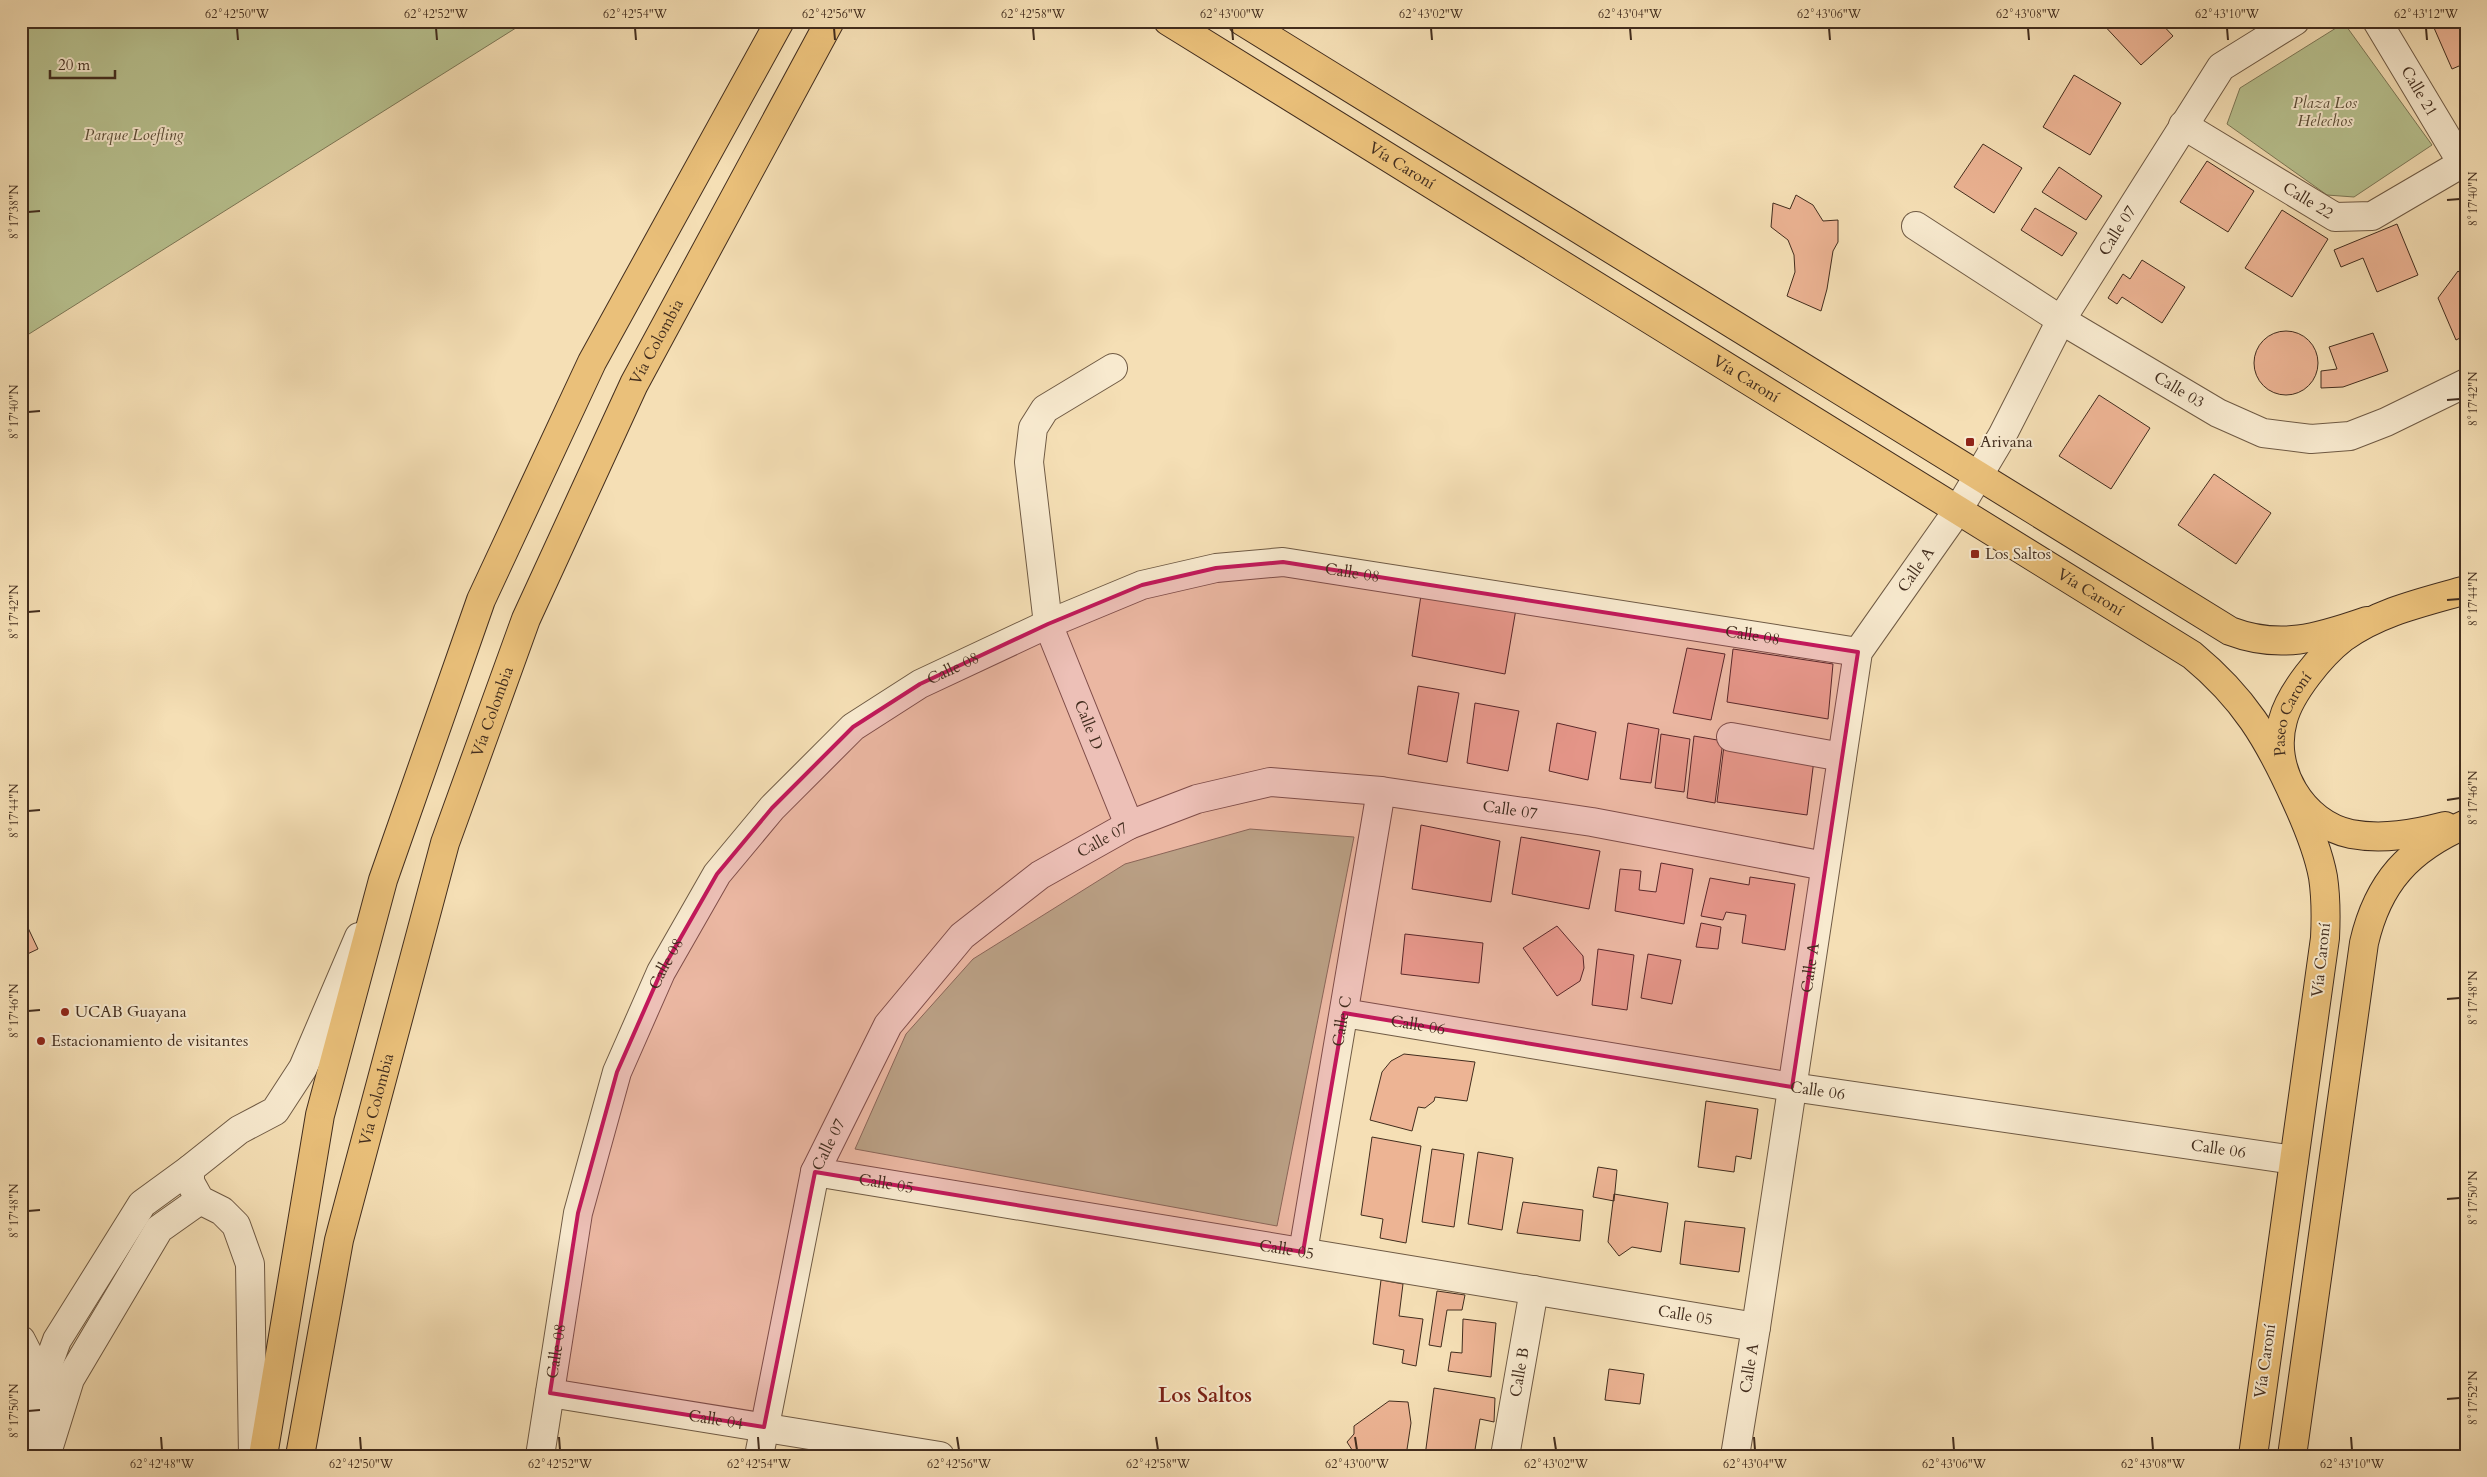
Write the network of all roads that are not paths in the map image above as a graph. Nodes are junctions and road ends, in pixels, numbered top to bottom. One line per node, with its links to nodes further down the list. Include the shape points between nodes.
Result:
1 (780, 21): 27 (main road, via 592,362 481,600)
2 (830, 21): 46 (main road, Vía Colombia, via 634,384 526,619 442,852 339,1240)
3 (1168, 21): 14 (main road, Vía Caroní)
4 (1242, 21): 13 (main road)
5 (2296, 21): 7 (street, Calle 07, via 2220,67)
6 (2376, 21): 8 (street, Calle 21)
7 (2183, 125): 8 (street, Calle 22, via 2335,217 2372,216); 10 (street, Calle 07)
8 (2464, 162)
9 (1916, 226): 10 (street, Calle 03)
10 (2061, 320): 12 (street, Calle 03, via 2218,413 2263,433 2312,439 2350,436); 13 (street, Calle 07)
11 (1113, 368): 18 (street, Calle D, via 1045,409 1033,428 1030,470)
12 (2466, 383)
13 (1978, 476): 14 (street, Calle A); 17 (main road, via 2208,619 2249,638 2267,641 2308,639)
14 (1958, 510): 19 (street, Calle A); 22 (main road, Vía Caroní, via 2192,655 2235,695 2255,721)
15 (2466, 576): 17 (street, Paseo Caroní)
16 (2466, 590): 17 (main road, Paseo Caroní)
17 (2367, 621): 22 (main road, Paseo Caroní, via 2341,639 2322,658 2288,705 2280,735 2284,767)
18 (1048, 624): 19 (street, Calle 08, via 1142,585 1216,568 1283,562); 25 (street, Calle D); 39 (street, Calle 08, via 920,684 853,727 772,808 717,874 661,972 617,1072 578,1213)
19 (1858, 652): 21 (street, Calle A)
20 (1731, 737): 21 (street)
21 (1842, 757): 26 (street, Calle A)
22 (2292, 790): 24 (main road, Paseo Caroní, via 2313,815 2350,834 2398,836); 30 (main road, Vía Caroní, via 2316,849 2326,912)
23 (1381, 791): 25 (street, Calle 07, via 1270,782 1197,799); 26 (street, Calle 07, via 1592,822); 28 (street, Calle C)
24 (2466, 822): 53 (main road, via 2424,845 2400,868 2382,892 2370,917)
25 (1129, 825): 32 (street, Calle 07, via 1040,875 962,936 888,1025)
26 (1825, 866): 29 (street, Calle A)
27 (383, 880): 31 (street, via 299,1075 274,1111 239,1130); 45 (main road, via 320,1115)
28 (1344, 1013): 29 (street, Calle 06); 34 (street, Calle C)
29 (1792, 1087): 30 (street, Calle 06); 36 (street, Calle A)
30 (2294, 1160): 52 (main road, Vía Caroní)
31 (190, 1169): 33 (street, via 190,1182); 38 (street, via 142,1204 57,1340)
32 (815, 1172): 34 (street, Calle 05); 41 (street, Calle 07)
33 (200, 1200): 40 (street, via 160,1229 70,1379); 44 (street, via 222,1211 236,1225 250,1264)
34 (1303, 1252): 35 (street, Calle 05)
35 (1534, 1290): 36 (street, Calle 05); 50 (street, Calle B)
36 (1756, 1327): 51 (street, Calle A)
37 (21, 1340): 38 (street)
38 (42, 1381): 40 (street); 42 (street)
39 (550, 1393): 41 (street, Calle 04); 47 (street, Calle 08)
40 (64, 1399): 43 (street)
41 (764, 1427): 48 (street, Calle 07); 49 (street, Calle 04)
42 (30, 1456)
43 (46, 1456)
44 (252, 1456)
45 (263, 1456)
46 (300, 1456)
47 (540, 1456)
48 (760, 1456)
49 (940, 1456)
50 (1505, 1456)
51 (1735, 1456)
52 (2253, 1456)
53 (2292, 1456)

